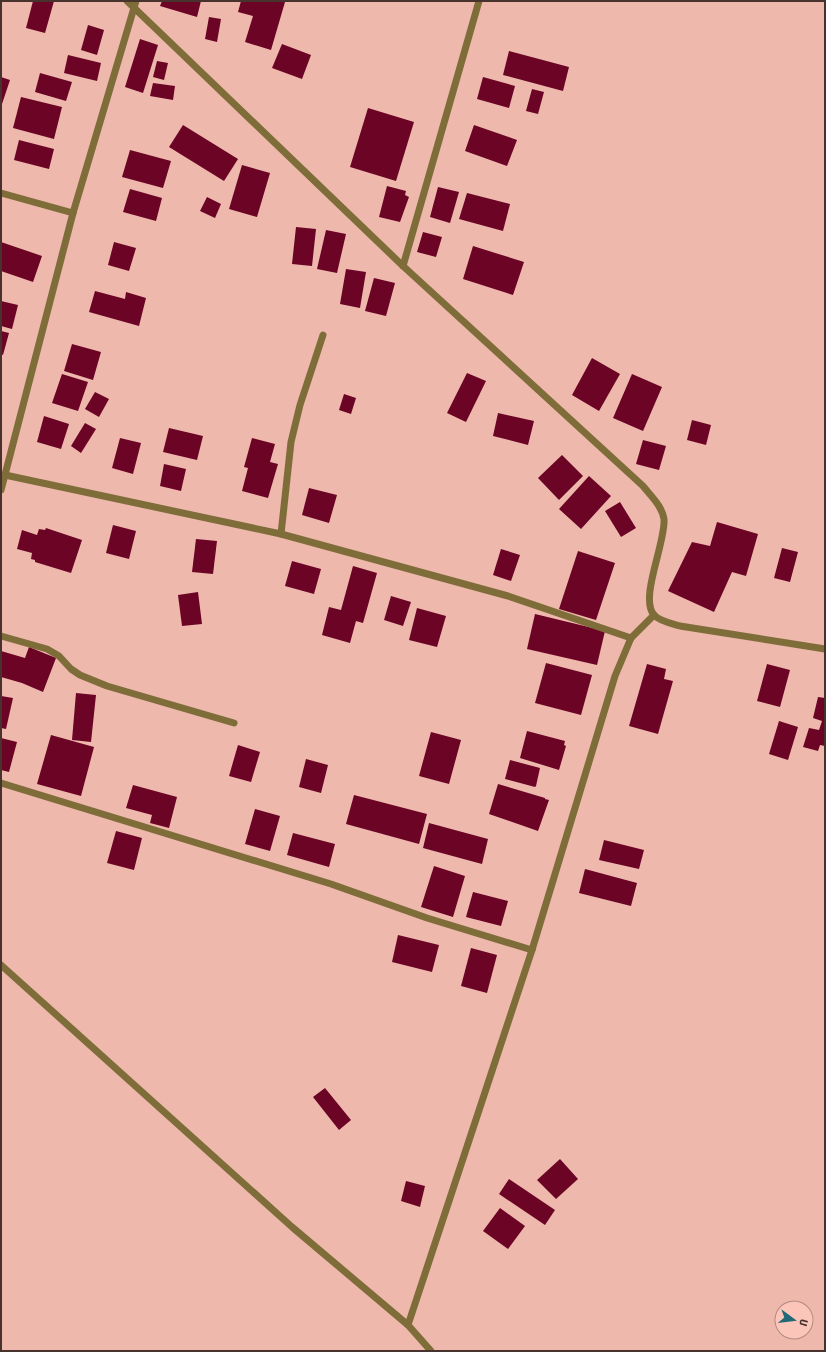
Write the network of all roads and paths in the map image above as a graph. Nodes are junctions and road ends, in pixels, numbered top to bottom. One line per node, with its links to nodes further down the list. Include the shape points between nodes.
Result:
1 (127, 1): 3 (street)
2 (479, 1): 6 (street)
3 (135, 4): 5 (street); 6 (street)
4 (1, 193): 5 (street)
5 (73, 213): 8 (street)
6 (403, 266): 11 (street, via 643,486 659,506 664,519 662,539 651,579 650,605)
7 (323, 335): 10 (street, via 291,442)
8 (5, 476): 9 (street); 10 (street)
9 (1, 490)
10 (281, 534): 13 (street, via 508,596)
11 (654, 615): 13 (street); 14 (street, via 680,626)
12 (1, 636): 15 (street, via 47,649 80,675 108,686)
13 (631, 638): 17 (street, via 615,676)
14 (825, 648)
15 (234, 723)
16 (1, 782): 17 (street, via 331,884 427,918)
17 (532, 950): 19 (street)
18 (1, 965): 19 (street, via 292,1227)
19 (408, 1325): 20 (street)
20 (431, 1351)

